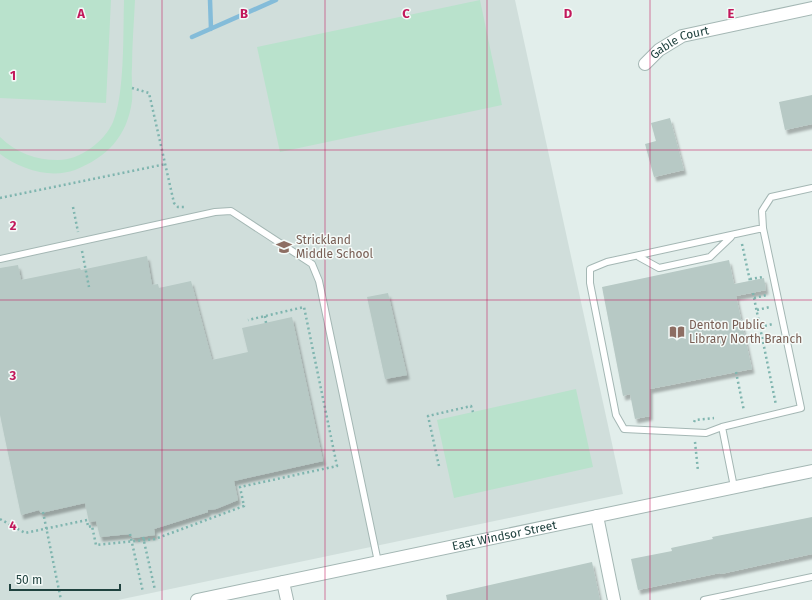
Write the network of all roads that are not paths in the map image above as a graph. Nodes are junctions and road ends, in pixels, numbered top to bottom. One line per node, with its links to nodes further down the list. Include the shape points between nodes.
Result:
1 (812, 8): 2 (street, Gable Court, via 682,36 659,50)
2 (645, 64)
3 (812, 188): 4 (lane, via 771,197 762,211)
4 (763, 228): 5 (lane); 8 (lane, via 801,408)
5 (732, 236): 6 (lane); 6 (lane, via 710,257 659,268)
6 (639, 257): 8 (lane, via 607,262 590,269 590,283 616,415 624,429 706,433)
7 (0, 258): 12 (lane, via 215,212 231,211 312,264 319,281)
8 (722, 428): 10 (lane)
9 (812, 471): 10 (street, East Windsor Street)
10 (734, 487): 11 (street, East Windsor Street)
11 (597, 516): 12 (street, East Windsor Street); 17 (street)
12 (378, 562): 14 (street, East Windsor Street)
13 (812, 577): 18 (lane)
14 (283, 582): 15 (street, East Windsor Street); 16 (street)
15 (197, 600)
16 (287, 600)
17 (614, 600)
18 (704, 600)

